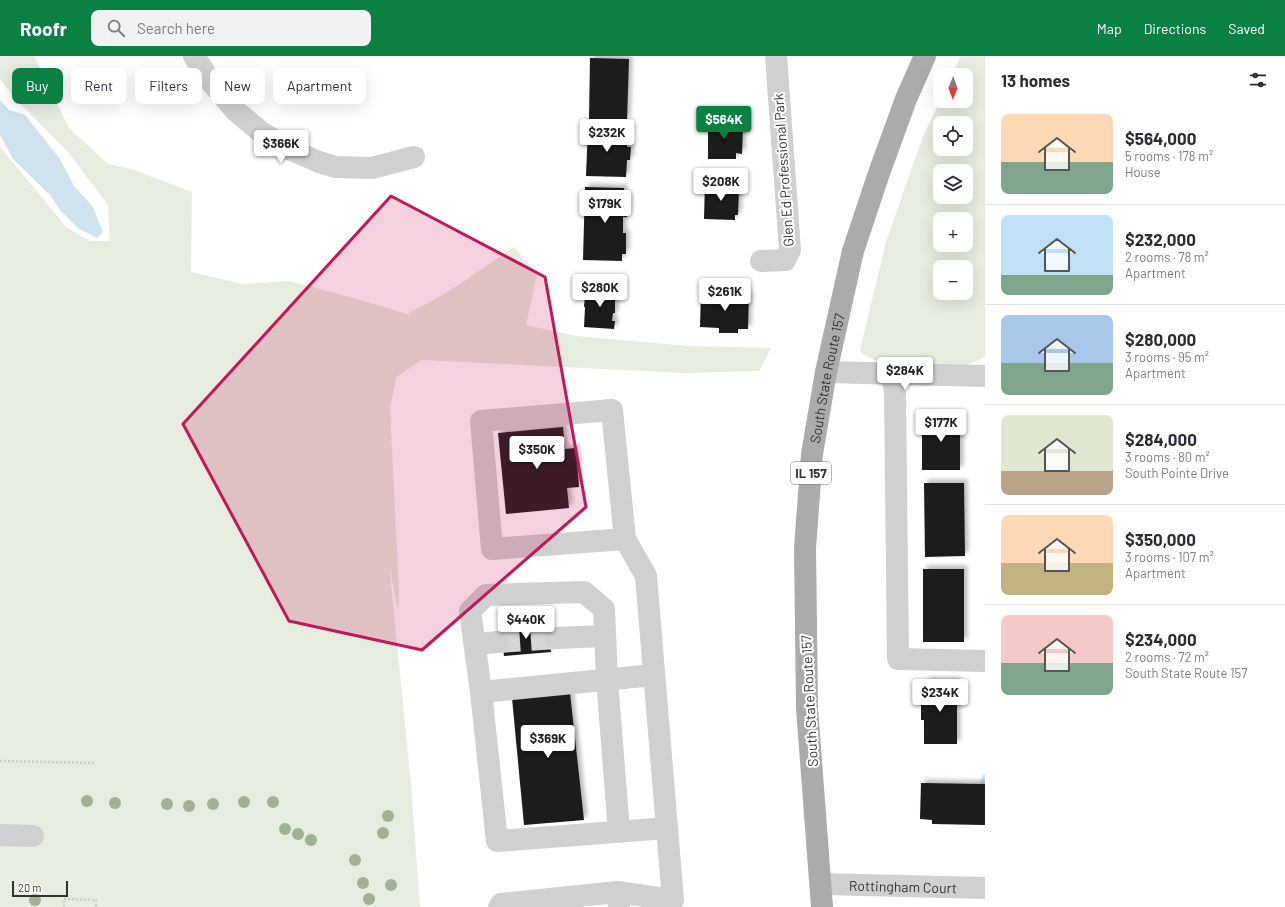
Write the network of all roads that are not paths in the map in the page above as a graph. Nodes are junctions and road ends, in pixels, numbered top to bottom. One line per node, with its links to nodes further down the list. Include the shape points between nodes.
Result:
1 (194, 56): 4 (street, via 211,82 236,111 261,132 289,149 335,167 372,168)
2 (776, 56): 5 (street, Glen Ed Professional Park, via 790,250 785,260)
3 (925, 56): 6 (main road, South State Route 157 / IL 157, via 906,99 853,251)
4 (414, 158)
5 (761, 261)
6 (826, 372): 7 (street); 22 (main road, South State Route 157 / IL 157, via 812,454 804,548 807,708)
7 (892, 373): 8 (street); 14 (street, via 895,393 898,659)
8 (985, 376)
9 (625, 540): 9 (street, via 612,410 481,421 492,549); 15 (street, via 646,576)
10 (606, 636): 11 (street); 13 (street, via 604,609 584,592 486,595 470,611); 16 (street)
11 (556, 638)
12 (498, 642): 13 (street)
13 (475, 644): 17 (street)
14 (985, 661)
15 (654, 675): 16 (street); 18 (street)
16 (607, 679): 17 (street); 19 (street)
17 (481, 692): 19 (street, via 497,841)
18 (667, 828): 19 (street); 25 (street)
19 (619, 832)
20 (0, 835): 21 (street)
21 (33, 836)
22 (821, 884): 23 (street, Rottingham Court); 27 (main road, South State Route 157 / IL 157)
23 (985, 888)
24 (618, 899): 25 (street); 26 (street, via 501,904)
25 (679, 902)
26 (499, 907)
27 (822, 907)

